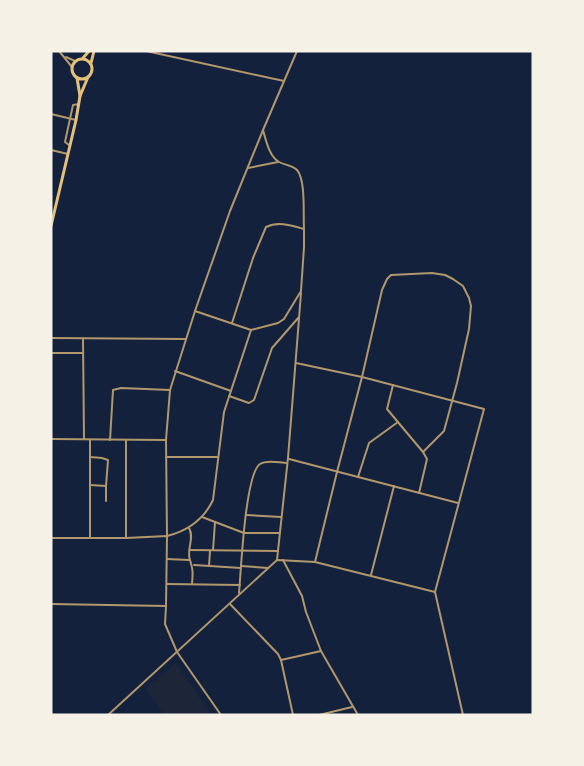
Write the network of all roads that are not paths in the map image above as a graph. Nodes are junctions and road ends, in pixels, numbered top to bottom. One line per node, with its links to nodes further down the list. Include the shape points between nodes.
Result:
1 (59, 51): 6 (street)
2 (89, 51): 7 (main road)
3 (94, 51): 9 (main road)
4 (146, 51): 13 (street)
5 (297, 51): 13 (street)
6 (63, 56): 8 (street); 10 (street)
7 (83, 58): 8 (main road); 9 (main road)
8 (75, 61): 10 (main road)
9 (91, 63): 11 (main road)
10 (72, 67): 12 (main road)
11 (88, 77): 12 (main road); 14 (main road)
12 (77, 78): 14 (main road)
13 (284, 81): 19 (street)
14 (80, 96): 15 (main road)
15 (79, 104): 17 (street, via 74,105); 18 (main road)
16 (51, 114): 17 (street)
17 (71, 118): 18 (street); 20 (street, via 65,142)
18 (76, 120): 20 (main road)
19 (263, 130): 23 (street, via 274,158); 24 (street)
20 (70, 145): 22 (main road)
21 (51, 150): 22 (street)
22 (68, 154): 25 (main road)
23 (279, 162): 24 (street); 26 (street, via 299,174)
24 (248, 168): 28 (street)
25 (51, 226)
26 (304, 229): 27 (street); 30 (street, via 282,224 266,227)
27 (302, 291): 29 (street); 31 (street, via 284,319)
28 (195, 311): 30 (street); 34 (street)
29 (299, 316): 37 (street); 43 (street, via 272,348 254,400 249,403)
30 (232, 323): 31 (street)
31 (251, 330): 42 (street)
32 (51, 338): 33 (street)
33 (83, 339): 34 (street); 36 (street)
34 (185, 339): 38 (street)
35 (51, 353): 36 (street)
36 (83, 353): 47 (street)
37 (296, 362): 39 (street); 56 (street)
38 (175, 371): 41 (street); 42 (street)
39 (362, 377): 40 (street); 44 (street, via 380,296 387,279 395,274 445,275 463,286 471,306); 58 (street)
40 (392, 385): 44 (street); 45 (street, via 387,407)
41 (170, 390): 49 (street, via 113,390); 51 (street)
42 (231, 391): 43 (street)
43 (229, 396): 55 (street)
44 (453, 400): 52 (street, via 444,432); 65 (street, via 484,408)
45 (398, 422): 52 (street); 59 (street, via 369,443)
46 (51, 439): 47 (street)
47 (84, 440): 48 (street)
48 (90, 440): 49 (street); 53 (street)
49 (110, 440): 50 (street)
50 (126, 440): 51 (street); 76 (street)
51 (166, 440): 54 (street)
52 (423, 452): 63 (street, via 427,462)
53 (90, 457): 60 (street); 61 (street, via 108,460)
54 (166, 457): 55 (street); 73 (street)
55 (218, 457): 67 (street, via 213,500)
56 (288, 458): 57 (street); 58 (street)
57 (287, 463): 66 (street, via 265,462 257,467); 68 (street)
58 (337, 472): 59 (street); 86 (street)
59 (358, 477): 62 (street)
60 (90, 485): 61 (street); 74 (street)
61 (106, 486): 64 (street)
62 (394, 486): 63 (street); 91 (street)
63 (419, 493): 65 (street)
64 (106, 501)
65 (458, 503): 95 (street)
66 (246, 515): 68 (street); 71 (street)
67 (201, 516): 69 (street); 70 (street)
68 (281, 517): 72 (street)
69 (215, 522): 71 (street); 79 (street)
70 (189, 528): 73 (street); 77 (street)
71 (244, 533): 72 (street); 80 (street)
72 (279, 533): 81 (street)
73 (167, 536): 76 (street); 82 (street)
74 (90, 537): 75 (street); 76 (street)
75 (51, 538)
76 (126, 538)
77 (190, 550): 78 (street); 83 (street)
78 (210, 550): 79 (street); 88 (street)
79 (213, 550): 80 (street)
80 (242, 550): 81 (street); 89 (street)
81 (278, 551): 84 (street)
82 (167, 559): 83 (street); 92 (street)
83 (190, 560): 87 (street)
84 (277, 560): 85 (street); 90 (street)
85 (282, 560): 86 (street); 100 (street, via 302,596)
86 (315, 562): 91 (street)
87 (193, 565): 88 (street); 93 (street)
88 (210, 566): 89 (street)
89 (241, 567): 90 (street); 94 (street)
90 (268, 568): 96 (street)
91 (371, 575): 95 (street)
92 (166, 584): 93 (street); 99 (street)
93 (192, 584): 94 (street)
94 (240, 584): 96 (street)
95 (434, 592): 109 (street)
96 (239, 594): 97 (street)
97 (230, 603): 101 (street); 102 (street, via 275,649)
98 (51, 604): 99 (street)
99 (166, 606): 101 (street, via 165,624)
100 (321, 651): 102 (street); 103 (street)
101 (177, 652): 104 (street); 105 (street)
102 (281, 660): 106 (street)
103 (352, 707): 107 (street); 108 (street)
104 (108, 715)
105 (221, 715)
106 (293, 715)
107 (319, 715)
108 (358, 715)
109 (463, 715)

